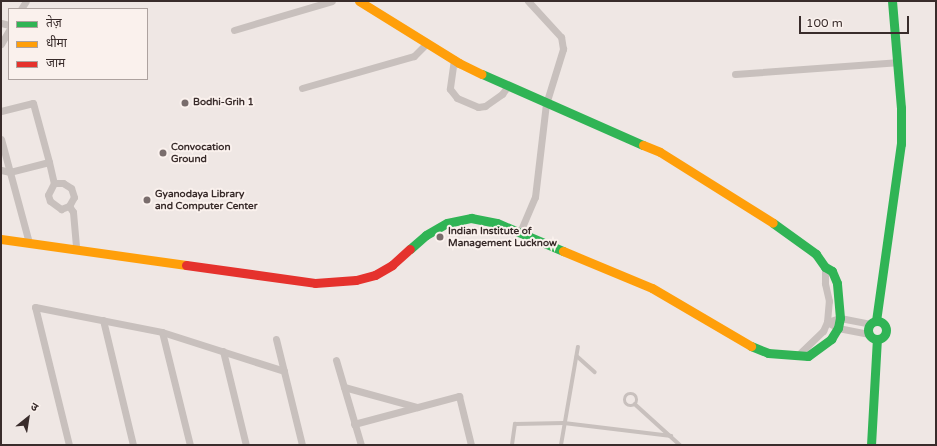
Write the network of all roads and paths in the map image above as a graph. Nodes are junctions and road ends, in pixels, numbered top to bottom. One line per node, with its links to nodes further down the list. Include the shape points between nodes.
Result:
1 (332, 1): 5 (street)
2 (359, 1): 7 (street)
3 (528, 1): 14 (street, via 560,37 563,49)
4 (892, 1): 10 (street)
5 (234, 30)
6 (8, 32): 8 (street)
7 (427, 43): 9 (street); 13 (street, via 414,56)
8 (1, 44)
9 (454, 59): 12 (street); 12 (street, via 450,89 457,98 478,108 486,106)
10 (897, 62): 11 (street); 30 (street, via 901,144)
11 (734, 74)
12 (507, 87): 14 (street)
13 (302, 88)
14 (546, 104): 22 (street, via 535,197); 26 (street, via 660,152 758,213 816,254)
15 (1, 110): 17 (street, via 33,103)
16 (1, 139): 19 (street)
17 (49, 162): 19 (street); 20 (street)
18 (1, 170): 19 (street)
19 (10, 172): 24 (street)
20 (54, 183): 21 (street, via 63,183 71,188 74,197); 21 (street, via 48,195 50,201 61,209)
21 (68, 206): 25 (street, via 73,212)
22 (520, 232): 25 (street, via 497,223 471,218 447,223 426,235 392,265 375,275 356,280 315,283); 38 (street, via 652,288 742,342 768,353)
23 (1, 239): 24 (street)
24 (29, 243): 25 (street)
25 (76, 250)
26 (825, 267): 27 (street, via 832,271 837,283); 29 (street, via 829,301)
27 (840, 318): 29 (street); 30 (street); 31 (street)
28 (103, 320): 32 (street); 49 (street, via 35,308); 50 (street)
29 (827, 322): 31 (street); 38 (street, via 823,331)
30 (873, 323): 33 (street); 35 (street, via 883,323 886,330 884,336)
31 (838, 328): 33 (street); 38 (street, via 819,350 808,356)
32 (162, 332): 37 (street); 51 (street)
33 (869, 334): 35 (street)
34 (276, 339): 41 (street)
35 (877, 339): 59 (street)
36 (578, 347): 39 (lane)
37 (223, 351): 41 (street); 52 (street)
38 (798, 355)
39 (576, 356): 42 (lane); 46 (lane)
40 (336, 360): 43 (street)
41 (284, 371): 53 (street)
42 (595, 372)
43 (344, 387): 45 (street); 47 (street)
44 (635, 404): 48 (lane)
45 (418, 407): 47 (street); 55 (street, via 459,396)
46 (564, 423): 48 (lane); 56 (lane, via 515,424); 57 (lane)
47 (354, 424): 54 (street)
48 (671, 436): 58 (lane)
49 (69, 445)
50 (134, 445)
51 (190, 445)
52 (246, 445)
53 (302, 445)
54 (360, 445)
55 (471, 445)
56 (512, 445)
57 (561, 445)
58 (680, 445)
59 (871, 445)

